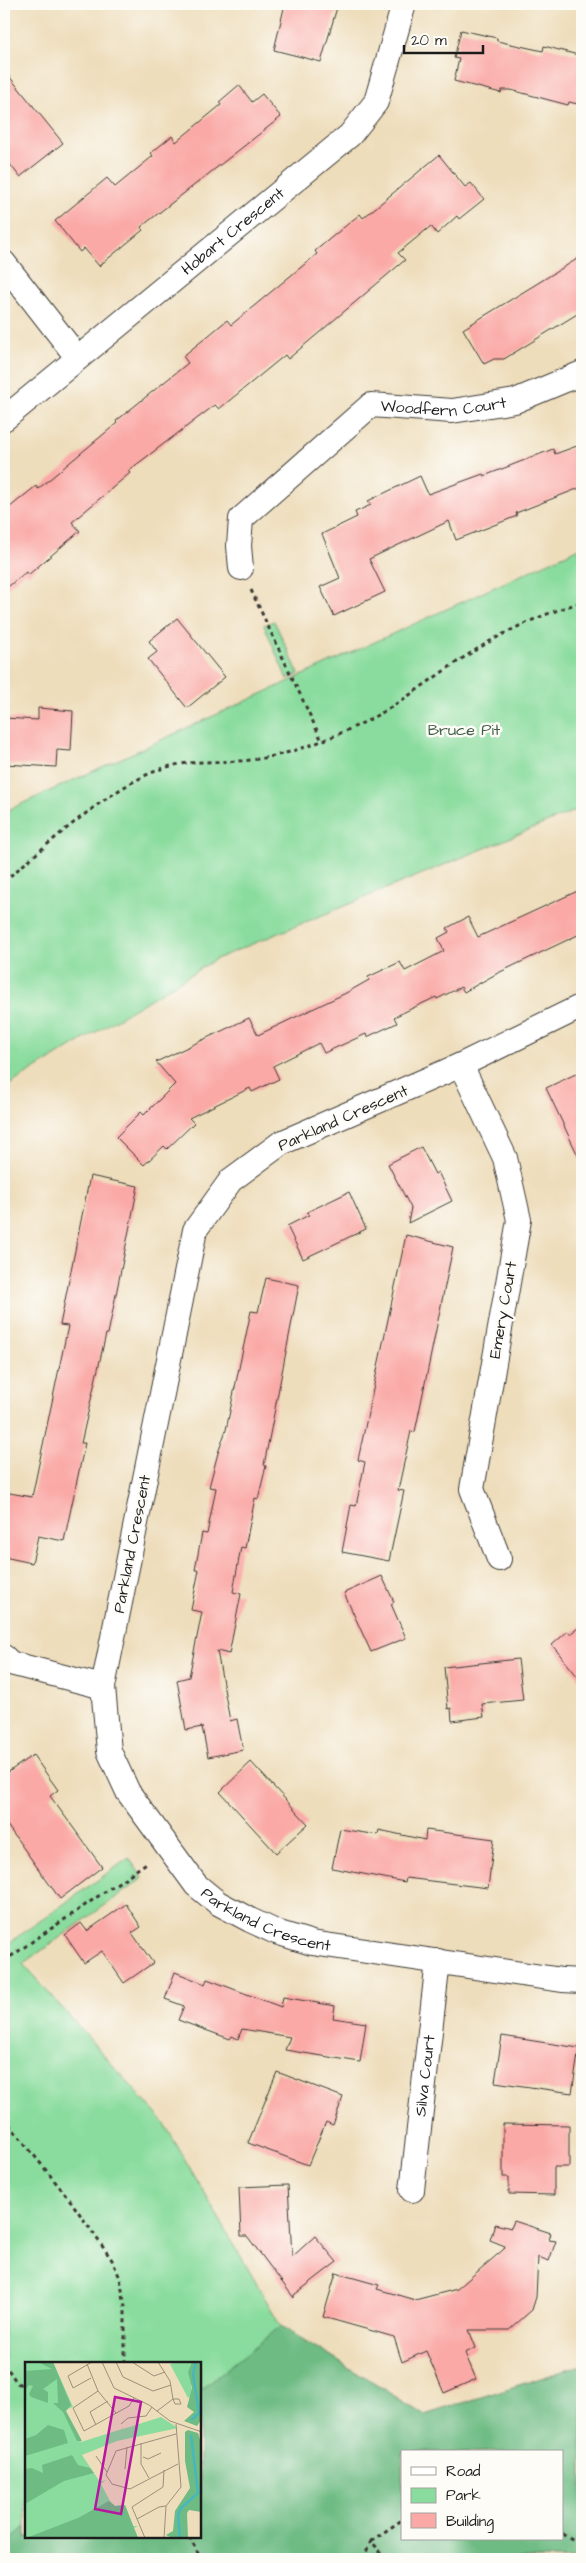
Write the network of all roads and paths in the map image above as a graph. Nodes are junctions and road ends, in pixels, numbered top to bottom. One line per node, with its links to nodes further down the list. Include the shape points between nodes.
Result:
1 (404, 4): 3 (street, Hobart Crescent, via 376,102 350,135)
2 (4, 263): 3 (street)
3 (78, 357): 5 (street, Hobart Crescent)
4 (582, 374): 6 (street, Woodfern Court, via 515,401 452,411 371,405 241,519)
5 (4, 419)
6 (241, 568): 8 (path)
7 (582, 602): 8 (path, via 519,626 479,648 382,712)
8 (322, 741): 9 (path, via 257,760 172,766 148,775 97,807)
9 (4, 882)
10 (582, 1006): 11 (street, Parkland Crescent)
11 (461, 1065): 12 (street, Emery Court, via 505,1158 519,1220 472,1490); 14 (street, Parkland Crescent, via 281,1143 231,1180 195,1230)
12 (499, 1559)
13 (4, 1657): 14 (street, via 10,1663)
14 (103, 1687): 15 (street, Parkland Crescent, via 110,1751 128,1792)
15 (168, 1849): 16 (path); 17 (street, Parkland Crescent, via 196,1885 218,1903 276,1932 312,1943)
16 (4, 1961)
17 (438, 1961): 18 (street, Parkland Crescent); 20 (street, Silva Court)
18 (582, 1981)
19 (4, 2118): 21 (path, via 70,2200 112,2260 120,2278 125,2307)
20 (412, 2190)
21 (125, 2362)
22 (4, 2364): 23 (path, via 17,2382)
23 (25, 2386)
24 (401, 2521): 27 (path)
25 (564, 2534): 28 (path)
26 (190, 2538): 29 (path)
27 (371, 2541): 30 (path); 31 (path)
28 (582, 2544)
29 (201, 2559)
30 (364, 2559)
31 (388, 2559)

